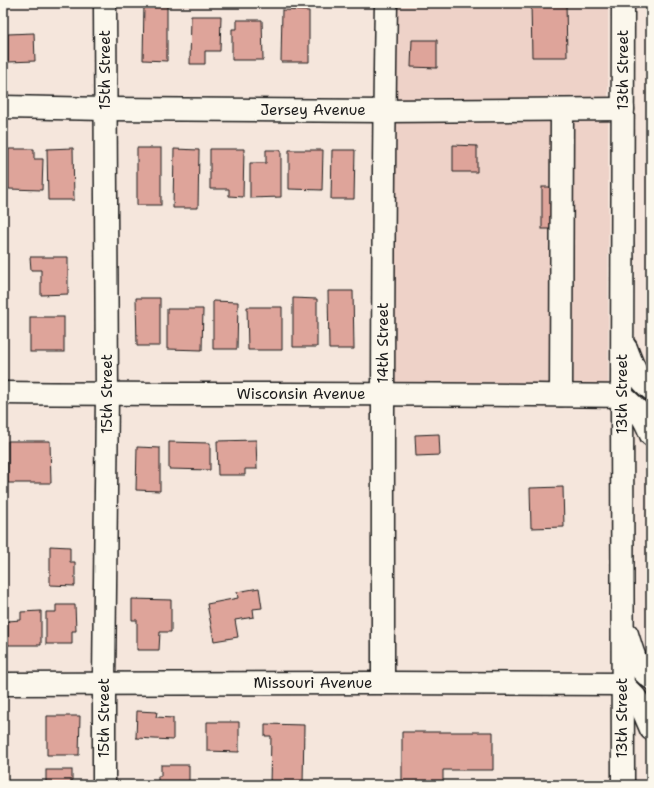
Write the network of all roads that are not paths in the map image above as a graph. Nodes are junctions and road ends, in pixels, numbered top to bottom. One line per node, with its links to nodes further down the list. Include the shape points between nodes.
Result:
1 (105, 3): 5 (main road, 15th Street)
2 (386, 3): 8 (main road, 14th Street)
3 (623, 3): 6 (main road, 13th Street)
4 (3, 107): 5 (main road, Jersey Avenue)
5 (106, 109): 8 (main road, Jersey Avenue); 12 (main road, 15th Street)
6 (623, 109): 7 (main road, Jersey Avenue); 9 (main road, 13th Street)
7 (562, 110): 8 (main road, Jersey Avenue); 14 (main road)
8 (384, 111): 13 (main road, 14th Street)
9 (622, 340): 10 (main road, via 634,371); 15 (main road, 13th Street)
10 (651, 389)
11 (3, 393): 12 (main road, Wisconsin Avenue)
12 (107, 394): 13 (main road, Wisconsin Avenue); 19 (main road, 15th Street)
13 (383, 394): 14 (main road, Wisconsin Avenue); 20 (main road, 14th Street)
14 (561, 395): 15 (main road, Wisconsin Avenue)
15 (622, 396): 16 (main road, via 636,408); 17 (main road, 13th Street)
16 (651, 435)
17 (622, 620): 18 (main road, via 636,659 644,674); 22 (main road, 13th Street)
18 (651, 678)
19 (104, 683): 20 (main road, Missouri Avenue); 21 (main road, Missouri Avenue); 24 (main road, 15th Street)
20 (383, 683): 22 (main road, Missouri Avenue)
21 (3, 684)
22 (622, 684): 23 (main road, via 635,697); 25 (main road, 13th Street)
23 (651, 729)
24 (104, 785)
25 (623, 785)

